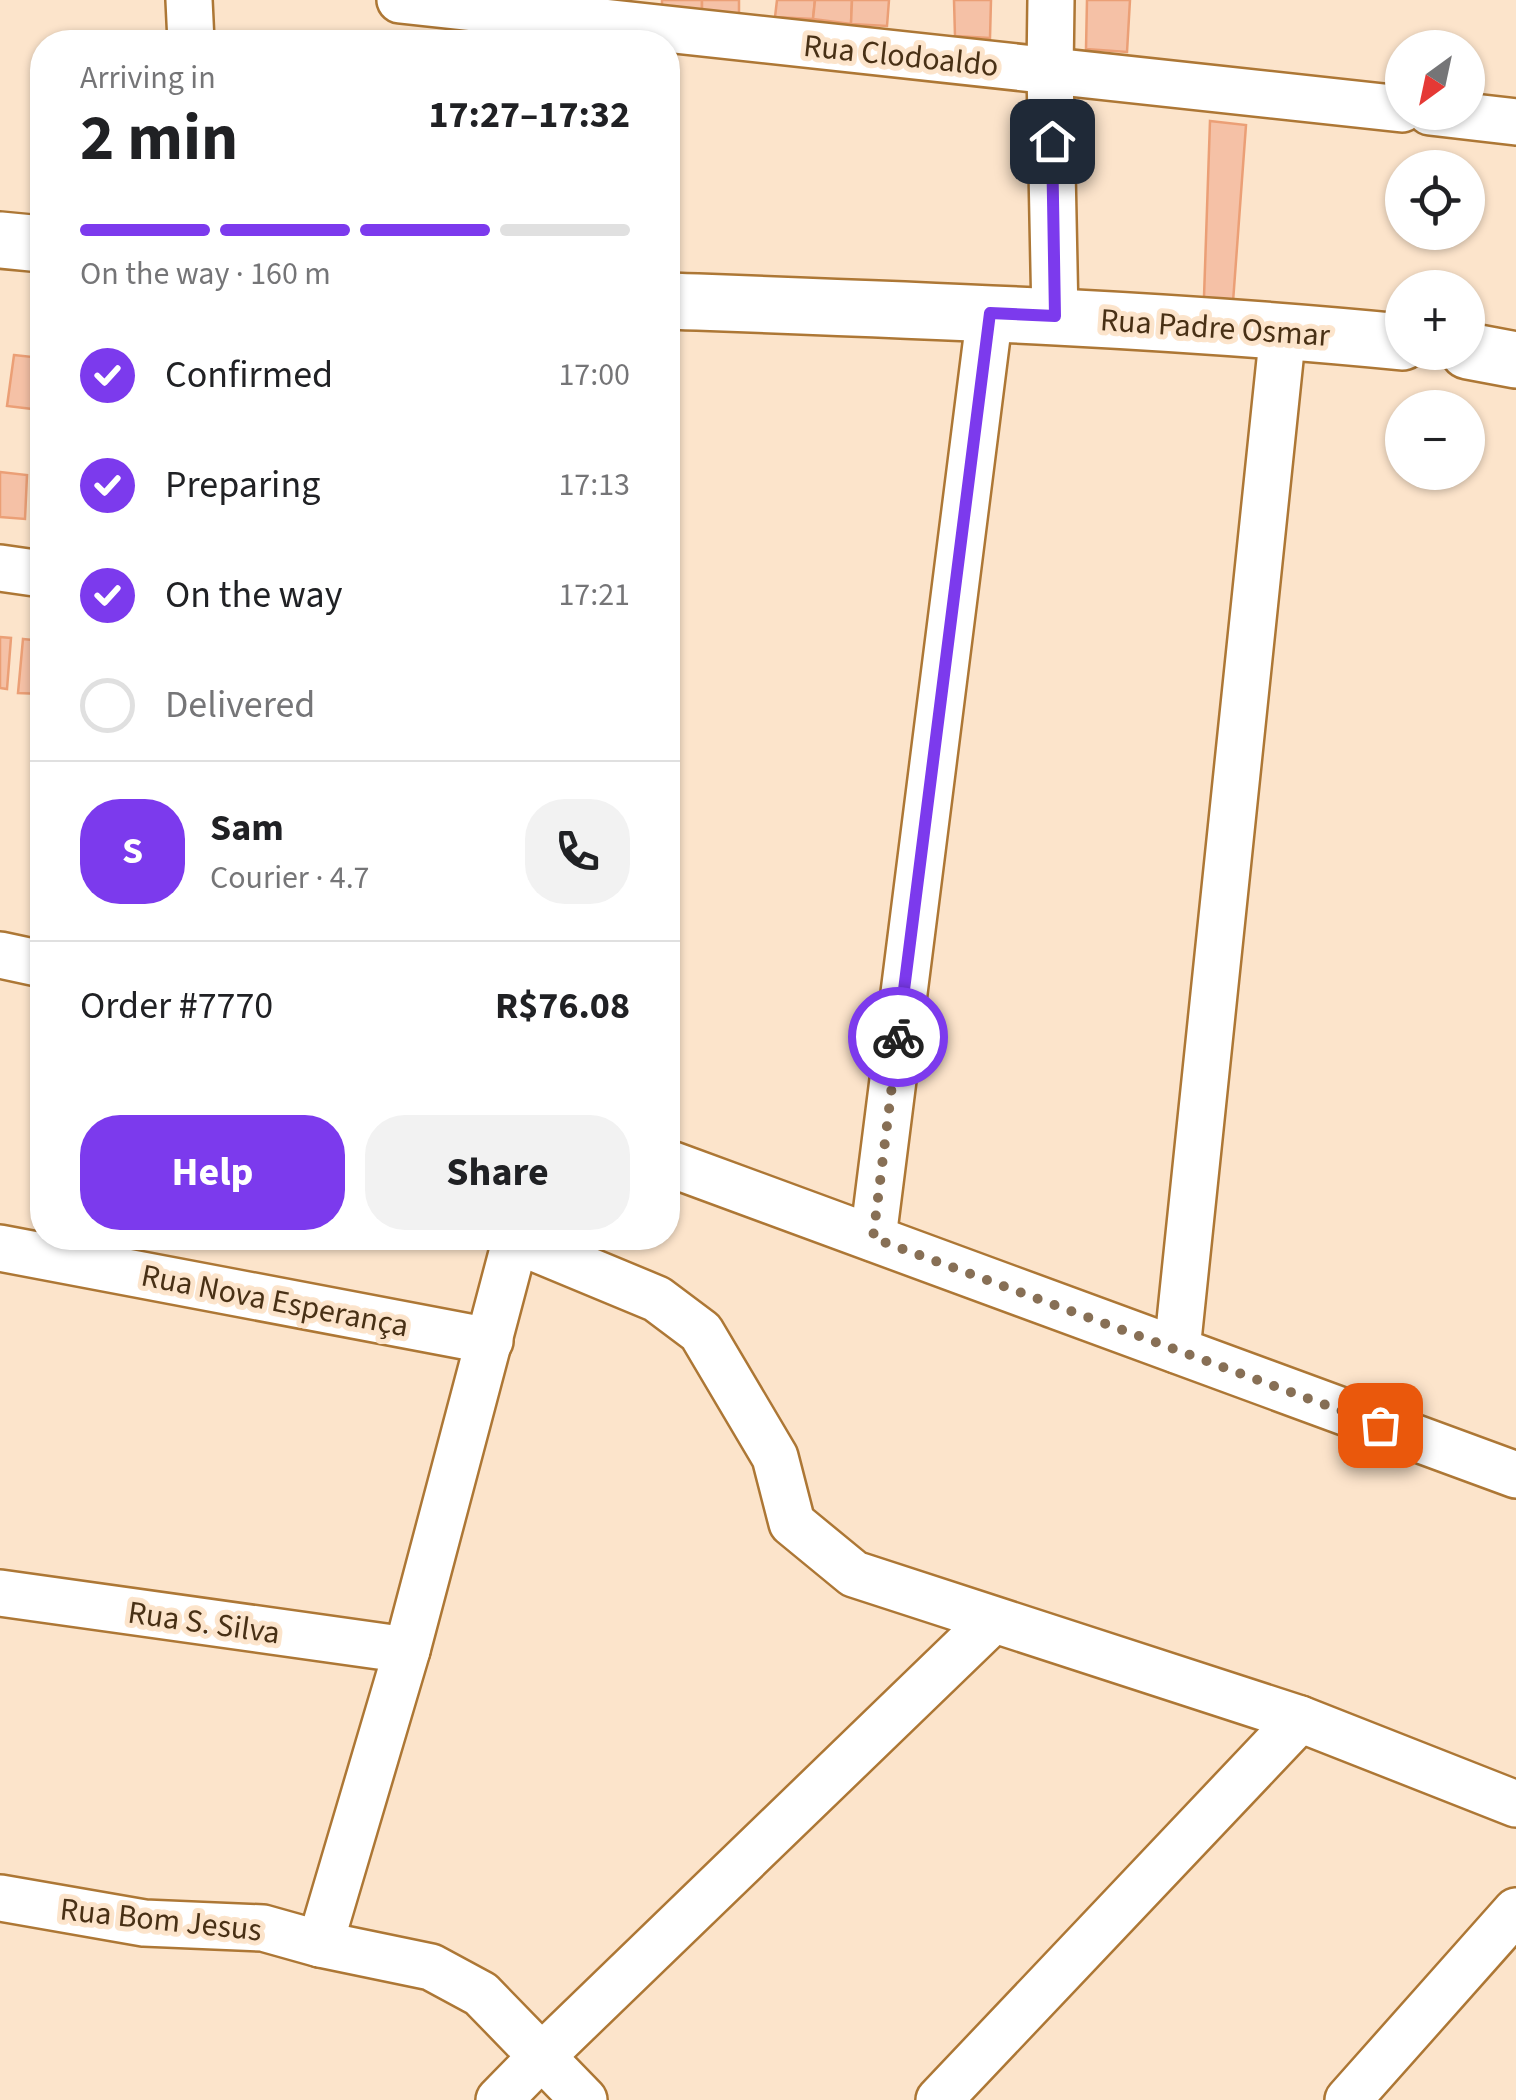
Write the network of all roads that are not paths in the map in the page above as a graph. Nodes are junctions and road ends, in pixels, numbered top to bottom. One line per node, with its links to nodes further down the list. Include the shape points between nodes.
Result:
1 (189, 0): 5 (street)
2 (400, 0): 4 (street, Rua Clodoaldo)
3 (1051, 0): 8 (street)
4 (591, 21): 6 (street, Rua Clodoaldo)
5 (190, 30)
6 (674, 30)
7 (680, 31): 8 (street, Rua Clodoaldo)
8 (1050, 71): 9 (street, Rua Clodoaldo); 16 (street)
9 (1385, 108)
10 (1485, 118): 11 (street)
11 (1516, 122)
12 (0, 240): 13 (street)
13 (30, 243)
14 (680, 302): 15 (street, Rua Padre Osmar)
15 (990, 313): 16 (street, Rua Padre Osmar); 26 (street)
16 (1055, 316): 17 (street, Rua Padre Osmar)
17 (1283, 330): 18 (street, Rua Padre Osmar); 31 (street)
18 (1385, 340)
19 (1485, 354): 20 (street)
20 (1516, 360)
21 (0, 568): 22 (street)
22 (30, 572)
23 (0, 955): 24 (street)
24 (30, 961)
25 (680, 1166): 26 (street)
26 (873, 1238): 31 (street)
27 (0, 1248): 30 (street, Rua Nova Esperança)
28 (513, 1250): 30 (street)
29 (542, 1250): 34 (street, via 656,1299 700,1332 774,1458 792,1523 854,1574)
30 (490, 1341): 35 (street)
31 (1177, 1350): 32 (street)
32 (1516, 1475)
33 (0, 1594): 35 (street, Rua S. Silva)
34 (992, 1620): 36 (street); 41 (street)
35 (407, 1650): 40 (street)
36 (1300, 1719): 37 (street); 44 (street)
37 (1516, 1804)
38 (0, 1898): 40 (street, Rua Bom Jesus, via 144,1923 263,1928)
39 (1516, 1911): 45 (street)
40 (320, 1944): 41 (street, Rua Bom Jesus, via 431,1967 481,1994)
41 (542, 2056): 42 (street); 43 (street, Rua Bom Jesus)
42 (498, 2100)
43 (584, 2100)
44 (939, 2100)
45 (1348, 2100)

